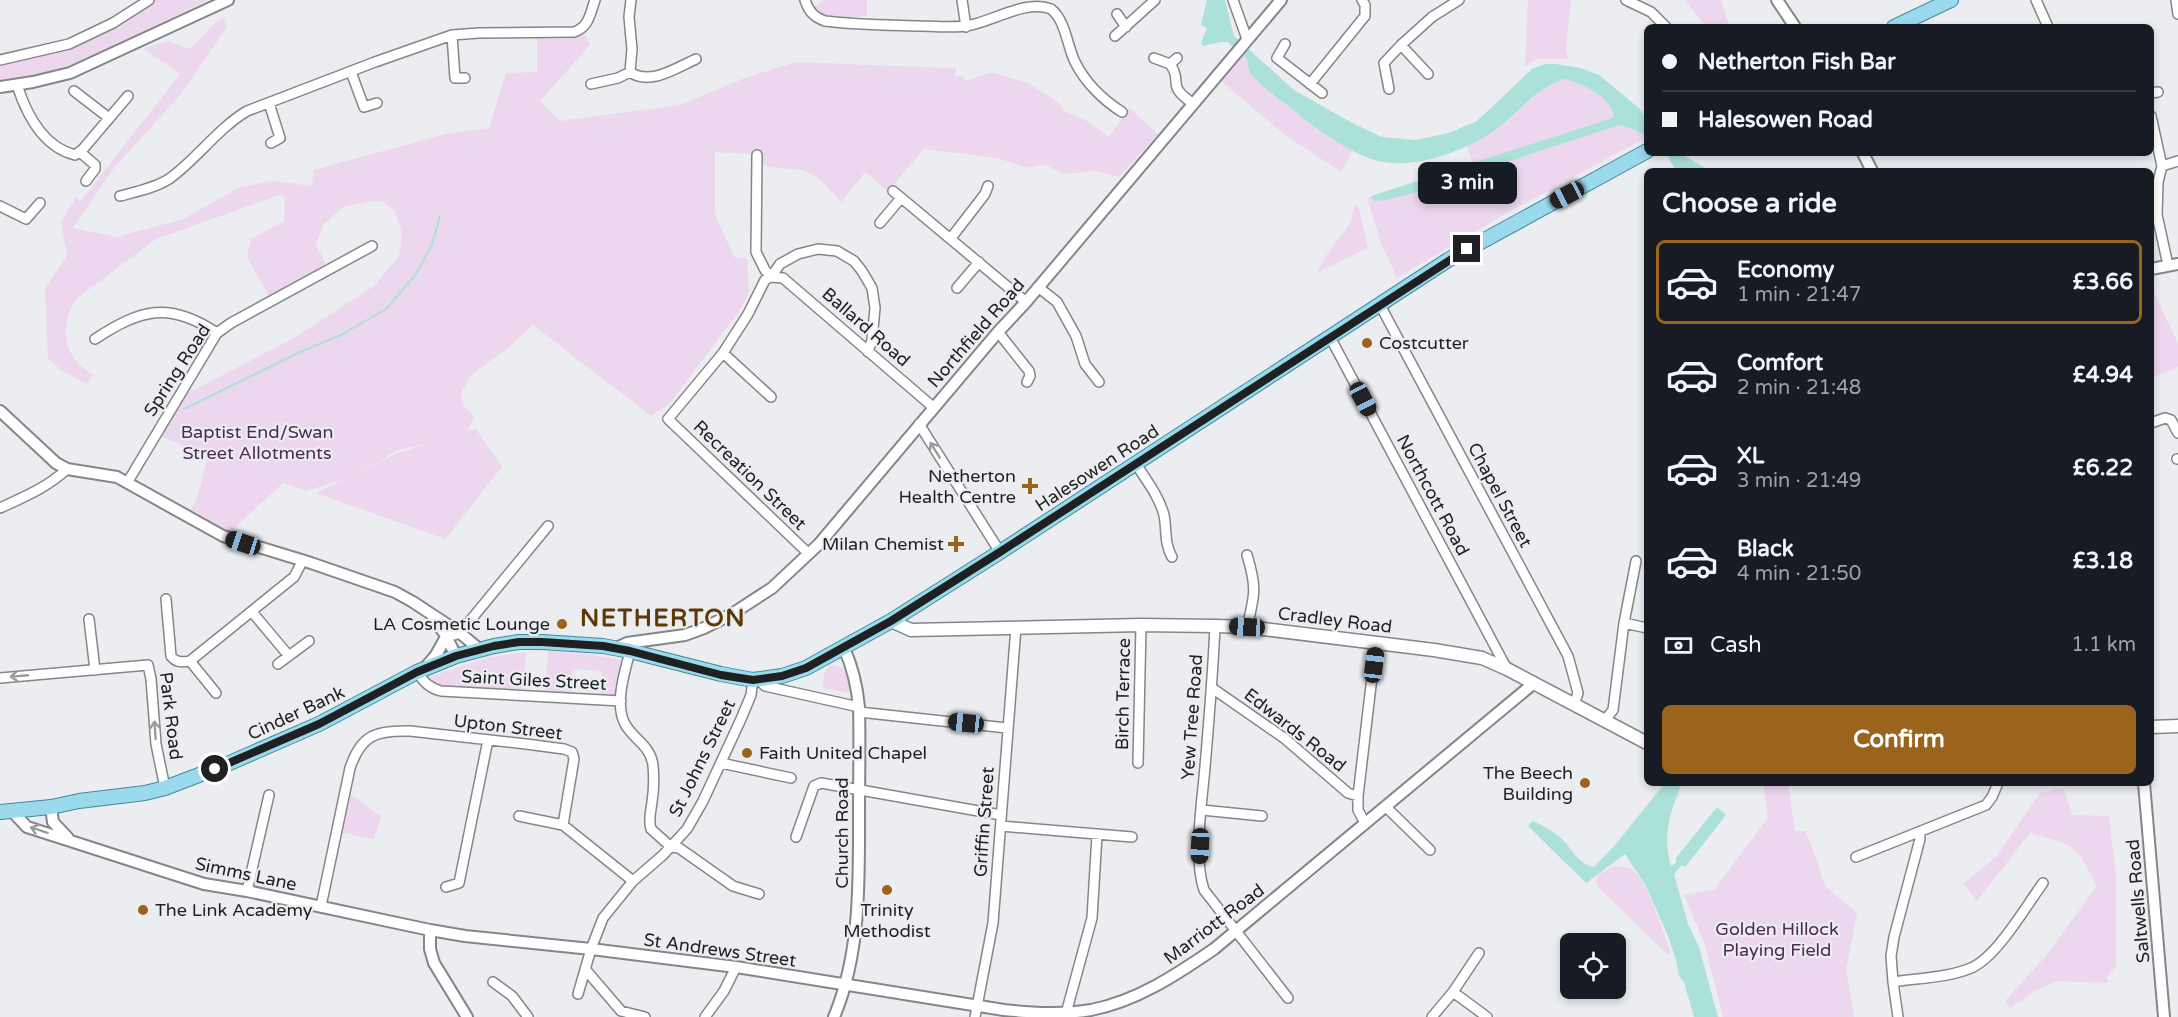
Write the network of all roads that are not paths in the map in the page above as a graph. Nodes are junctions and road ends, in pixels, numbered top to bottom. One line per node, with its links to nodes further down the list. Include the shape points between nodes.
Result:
1 (149, 0): 32 (street, via 69,44)
2 (228, 0): 39 (street, via 70,73)
3 (595, 0): 25 (street, via 584,28 574,32)
4 (631, 0): 34 (street)
5 (805, 0): 23 (street, via 815,17 825,21)
6 (962, 0): 23 (street)
7 (1155, 0): 24 (street)
8 (1233, 0): 27 (street)
9 (1281, 0): 27 (street, Northfield Road)
10 (1459, 0): 29 (street, via 1432,17)
11 (1626, 0): 19 (street, via 1651,12)
12 (1777, 0): 20 (street)
13 (1951, 0): 21 (main road)
14 (2036, 0): 22 (street)
15 (2176, 0): 18 (street)
16 (1366, 1): 38 (street, via 1361,21)
17 (1117, 14): 24 (street)
18 (2178, 14)
19 (1663, 24)
20 (1794, 24)
21 (1900, 24)
22 (2047, 24)
23 (966, 27): 48 (street, via 1022,3 1043,5 1058,16 1086,78)
24 (1126, 27): 26 (street)
25 (452, 35): 33 (street); 36 (street, via 455,78)
26 (1115, 36)
27 (1247, 39): 47 (street, Northfield Road)
28 (1285, 44): 38 (street, via 1277,58)
29 (1401, 45): 35 (street); 41 (street, via 1384,63)
30 (1154, 58): 47 (street, via 1174,61 1174,84 1179,94)
31 (696, 59): 34 (street, via 648,78)
32 (0, 60)
33 (351, 72): 45 (street, via 364,107); 46 (street)
34 (630, 72): 37 (street)
35 (1428, 74)
36 (465, 78)
37 (591, 84)
38 (1310, 84): 43 (street)
39 (17, 85): 40 (street); 52 (street, via 26,110 50,140 67,153)
40 (0, 87)
41 (1389, 89)
42 (74, 91): 49 (street)
43 (1323, 93)
44 (128, 96): 49 (street)
45 (377, 103)
46 (269, 104): 51 (street, via 280,138); 60 (street, via 233,120 168,180)
47 (1194, 104): 71 (street, Northfield Road)
48 (1122, 112)
49 (109, 118): 52 (street)
50 (2154, 130): 56 (street)
51 (270, 143)
52 (80, 152): 57 (street, via 95,165)
53 (1644, 153): 74 (main road, Halesowen Road, via 1486,238)
54 (757, 155): 70 (street, via 756,252)
55 (2178, 161): 56 (street)
56 (2162, 166): 68 (street, via 2157,215)
57 (86, 181)
58 (987, 186): 65 (street)
59 (893, 191): 61 (street)
60 (120, 196)
61 (901, 198): 64 (street); 65 (street)
62 (40, 203): 63 (street, via 26,219)
63 (0, 206)
64 (880, 223)
65 (951, 238): 67 (street)
66 (372, 246): 76 (street, Spring Road)
67 (979, 262): 72 (street); 73 (street)
68 (2173, 265): 69 (street)
69 (2154, 268)
70 (771, 277): 79 (street, Ballard Road, via 783,278); 79 (street, via 780,264 808,250 837,251 854,261 868,280 874,298); 80 (street, via 765,280)
71 (1038, 287): 73 (street, Northfield Road); 82 (street, via 1057,302 1076,336 1085,364)
72 (957, 288)
73 (1026, 302): 75 (street, Northfield Road)
74 (1380, 304): 77 (main road, Halesowen Road); 134 (street, Chapel Street, via 1568,656 1578,693)
75 (998, 332): 81 (street, via 1029,371); 84 (street, Northfield Road)
76 (217, 333): 78 (street, via 187,316 163,312 146,313); 91 (street, Spring Road)
77 (1330, 337): 89 (main road, Halesowen Road); 125 (street, Northcott Road)
78 (95, 339)
79 (868, 352): 84 (street, Ballard Road)
80 (723, 353): 83 (street); 95 (street, Recreation Street, via 668,419)
81 (1027, 382)
82 (1099, 382)
83 (771, 397)
84 (933, 407): 87 (street, Northfield Road)
85 (0, 411): 90 (street, via 48,457)
86 (2154, 422): 88 (street, via 2171,420)
87 (919, 424): 94 (street, one-way to 87); 95 (street, Northfield Road)
88 (2178, 433)
89 (1136, 464): 94 (main road, Halesowen Road); 97 (street, via 1163,512 1166,546)
90 (67, 469): 91 (street, via 101,473); 92 (street, via 37,491)
91 (126, 483): 98 (street, via 223,536)
92 (0, 508)
93 (548, 526): 111 (street)
94 (1000, 552): 104 (main road, Halesowen Road)
95 (809, 554): 113 (street, Northfield Road, via 772,588 732,614 685,635)
96 (1247, 555): 110 (street, via 1255,581)
97 (1172, 557)
98 (303, 560): 101 (street, Park Road, via 294,577); 102 (street, via 395,592)
99 (1636, 561): 105 (street)
100 (166, 599): 123 (street, Park Road, via 171,656 179,662)
101 (252, 612): 120 (street); 123 (street, Park Road)
102 (429, 613): 111 (street); 112 (street)
103 (89, 620): 126 (street)
104 (891, 621): 109 (main road, Cradley Road, via 911,630); 117 (main road, Halesowen Road)
105 (1624, 623): 108 (street); 136 (street, via 1612,710)
106 (1141, 625): 107 (main road, Cradley Road); 109 (main road, Cradley Road); 143 (street, Birch Terrace)
107 (1215, 626): 110 (main road, Cradley Road); 131 (street, Yew Tree Road)
108 (1644, 626)
109 (1016, 627): 139 (street, Griffin Street)
110 (1247, 627): 115 (main road, Cradley Road)
111 (460, 633): 112 (street); 118 (street)
112 (446, 637): 121 (street); 127 (street)
113 (660, 639): 119 (street, Northfield Road, via 627,643); 122 (street, via 653,644)
114 (309, 641): 120 (street)
115 (1376, 643): 125 (main road, Cradley Road, via 1482,658); 150 (street)
116 (494, 646): 118 (main road, Cinder Bank); 119 (main road, Halesowen Road, via 552,642)
117 (844, 648): 129 (main road, Halesowen Road, via 806,668); 135 (street, Church Road, via 857,686)
118 (479, 649): 121 (main road, Cinder Bank)
119 (623, 650): 122 (main road, Halesowen Road); 133 (street)
120 (289, 656): 124 (street)
121 (456, 656): 127 (main road, Cinder Bank)
122 (650, 656): 129 (main road, Halesowen Road)
123 (190, 661): 132 (street, Park Road)
124 (278, 664)
125 (1507, 669): 130 (main road, Cradley Road)
126 (95, 670): 128 (street, Park Road, one-way to 128); 147 (street, Park Road, one-way to 126, via 148,665)
127 (420, 671): 133 (street, Saint Giles Street, via 425,684 441,691); 147 (main road, Cinder Bank, via 319,724)
128 (0, 678)
129 (756, 680): 135 (street, via 765,686); 142 (street, St Johns Street)
130 (1534, 683): 134 (main road, Cradley Road); 152 (street, Marriott Road)
131 (1212, 688): 150 (street, Edwards Road, via 1284,738 1348,793); 153 (street, Yew Tree Road)
132 (216, 693)
133 (621, 701): 166 (street, via 625,723 643,742 652,762 651,829)
134 (1574, 705): 136 (main road, Cradley Road)
135 (859, 709): 139 (street); 148 (street, Church Road)
136 (1605, 720): 141 (main road, Cradley Road)
137 (2178, 726): 138 (main road)
138 (2154, 727)
139 (1007, 728): 155 (street, Griffin Street)
140 (488, 740): 159 (street, Upton Street, via 572,752); 171 (street, via 463,885); 174 (street, Upton Street, via 392,731 366,740 356,751 350,768)
141 (1644, 741)
142 (721, 763): 144 (street); 166 (street, St Johns Street, via 704,801)
143 (1138, 763)
144 (792, 778)
145 (1997, 786): 161 (street, via 1986,805)
146 (2144, 786): 198 (street, Saltwells Road)
147 (165, 788): 151 (main road, Cinder Bank)
148 (859, 791): 155 (street); 163 (street, via 821,783 814,786); 183 (street, Church Road, via 858,908)
149 (269, 795): 172 (street)
150 (1358, 796): 158 (street, via 1358,810)
151 (51, 807): 154 (main road, Cinder Bank); 165 (street, via 53,822)
152 (1386, 807): 158 (street, Marriott Road); 167 (street)
153 (1202, 810): 157 (street); 176 (street, Yew Tree Road, via 1200,875 1204,890)
154 (6, 811): 165 (street, Simms Lane, one-way to 154, via 27,827)
155 (1001, 815): 160 (street, Griffin Street)
156 (519, 816): 159 (street)
157 (1262, 816)
158 (1365, 824): 176 (street, Marriott Road)
159 (564, 825): 169 (street)
160 (1001, 826): 162 (street); 187 (street, Griffin Street, via 993,924)
161 (1919, 832): 168 (street); 182 (street, via 1894,937)
162 (1097, 835): 164 (street); 189 (street, via 1092,918)
163 (796, 837)
164 (1132, 837)
165 (70, 841): 172 (street, Simms Lane, via 204,884)
166 (671, 847): 169 (street, St Johns Street); 173 (street, via 679,848 733,886)
167 (1430, 850)
168 (1856, 857)
169 (633, 881): 177 (street, St Johns Street, via 603,918)
170 (2043, 883): 182 (street, via 1995,950 1981,962 1949,974)
171 (446, 887)
172 (247, 891): 174 (street, Simms Lane)
173 (759, 894)
174 (321, 906): 175 (street, Simms Lane)
175 (430, 930): 177 (street, Simms Lane); 190 (street, via 434,963)
176 (1237, 931): 186 (street, Yew Tree Road); 189 (street, Marriott Road, via 1185,969 1141,993)
177 (591, 949): 179 (street, St Andrews Street); 180 (street, St Johns Street)
178 (1479, 953): 184 (street)
179 (736, 967): 183 (street, St Andrews Street); 193 (street)
180 (585, 969): 185 (street, St Johns Street); 188 (street)
181 (493, 982): 191 (street, via 512,996)
182 (1893, 982): 197 (street)
183 (845, 986): 187 (street, Marriott Road); 194 (street, Church Road)
184 (1453, 992): 195 (street); 196 (street)
185 (578, 994)
186 (1288, 998)
187 (976, 1011): 189 (street, Marriott Road)
188 (621, 1014): 192 (street)
189 (1068, 1016)
190 (467, 1017)
191 (528, 1017)
192 (645, 1017)
193 (705, 1017)
194 (834, 1017)
195 (1432, 1017)
196 (1487, 1017)
197 (1898, 1017)
198 (2164, 1017)

